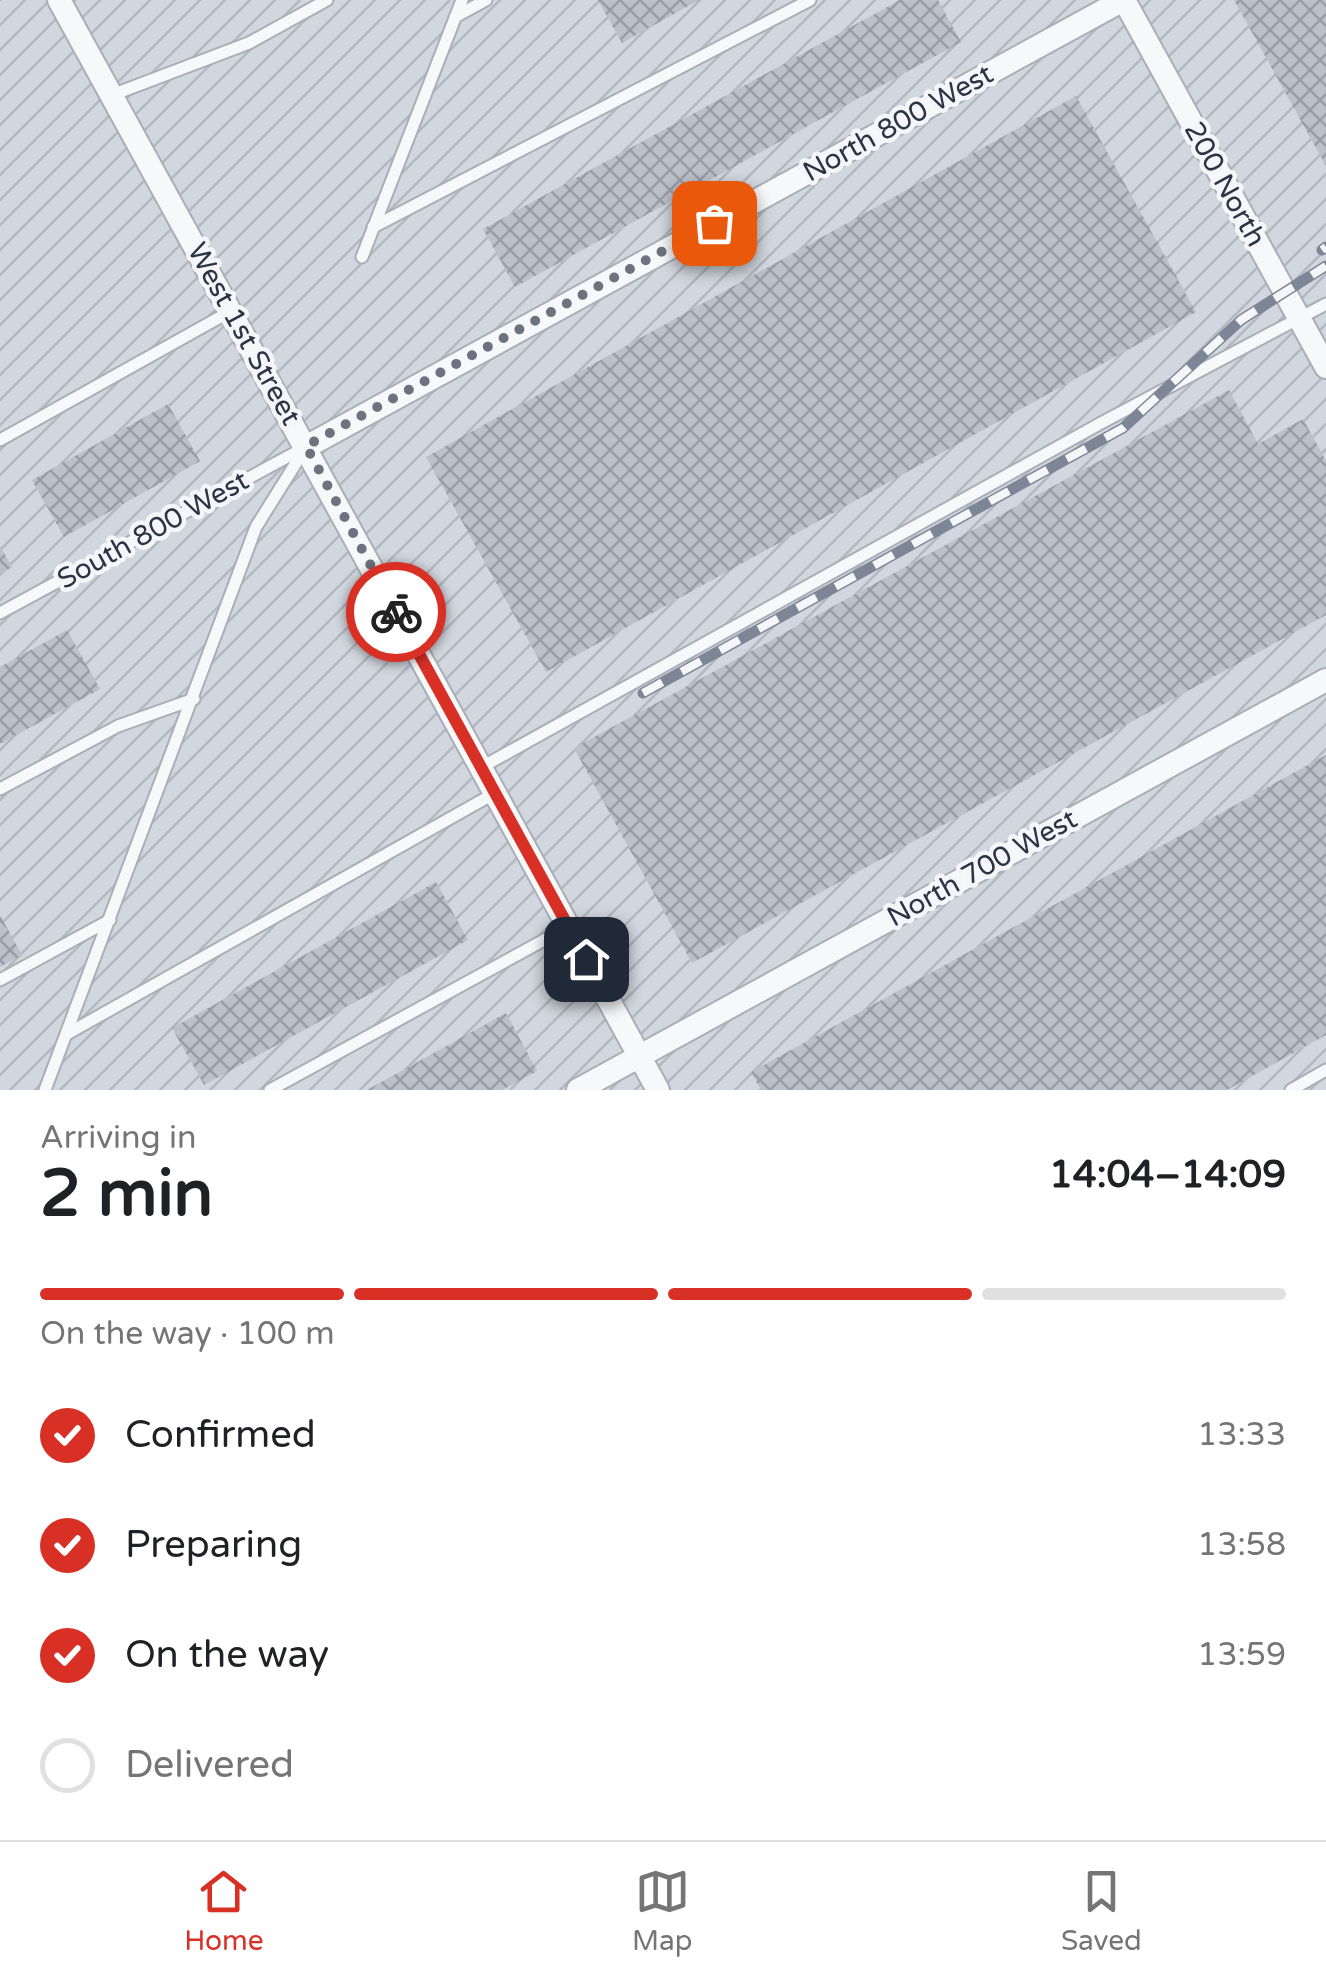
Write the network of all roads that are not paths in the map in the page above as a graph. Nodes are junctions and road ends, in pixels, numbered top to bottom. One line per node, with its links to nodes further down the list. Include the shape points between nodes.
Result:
1 (59, 0): 8 (street, West 1st Street)
2 (327, 0): 8 (lane, via 249,43)
3 (462, 0): 7 (lane)
4 (486, 0): 7 (lane)
5 (810, 0): 9 (lane)
6 (1123, 0): 13 (street, 200 North); 16 (street, North 800 West)
7 (456, 17): 9 (lane)
8 (112, 95): 12 (street, West 1st Street)
9 (373, 227): 10 (lane)
10 (362, 257)
11 (1326, 304): 13 (lane)
12 (231, 311): 15 (lane); 16 (street, West 1st Street)
13 (1300, 318): 14 (street, 200 North); 20 (lane)
14 (1326, 367)
15 (0, 440)
16 (306, 446): 17 (lane, South 800 West); 19 (lane, via 256,527); 20 (street, West 1st Street)
17 (0, 613)
18 (1326, 680): 27 (street, North 700 West)
19 (194, 699): 21 (lane, via 118,726); 23 (lane)
20 (480, 768): 22 (street, West 1st Street)
21 (0, 789)
22 (495, 793): 24 (street, West 1st Street); 26 (lane)
23 (111, 919): 25 (lane); 26 (lane)
24 (568, 926): 27 (street, West 1st Street); 30 (lane)
25 (0, 980)
26 (67, 1034): 29 (lane)
27 (639, 1056): 31 (street, North 700 West); 32 (street, West 1st Street)
28 (1326, 1070): 33 (lane)
29 (45, 1090)
30 (270, 1090)
31 (578, 1090)
32 (658, 1090)
33 (1290, 1090)

